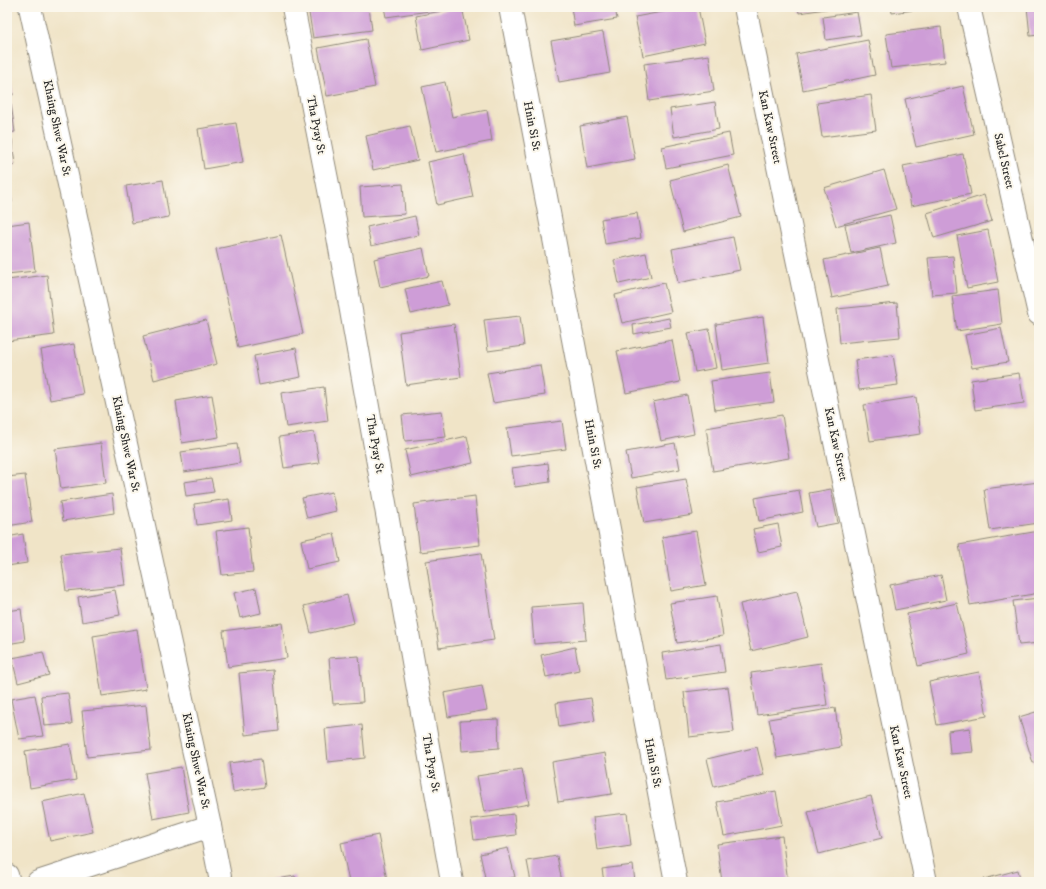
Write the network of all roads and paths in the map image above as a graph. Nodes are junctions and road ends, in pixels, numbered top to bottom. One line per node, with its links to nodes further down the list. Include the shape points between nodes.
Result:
1 (30, 7): 7 (street, Khaing Shwe War St)
2 (293, 7): 12 (street, Tha Pyay St, via 335,220)
3 (510, 7): 13 (street, Hnin Si St)
4 (745, 7): 14 (street, Kan Kaw Street)
5 (969, 7): 6 (street, Sabel Street)
6 (1039, 314)
7 (210, 826): 10 (street); 11 (street, Khaing Shwe War St)
8 (7, 875): 9 (street)
9 (9, 882)
10 (38, 882)
11 (221, 882)
12 (452, 882)
13 (676, 882)
14 (926, 882)

